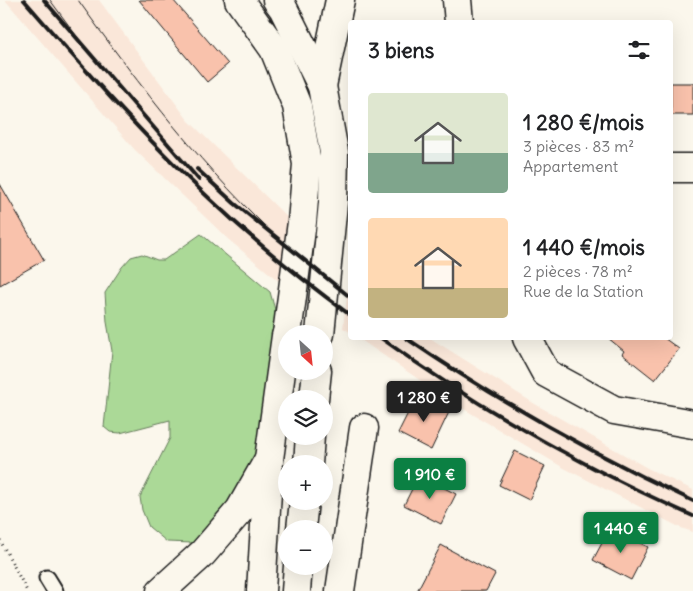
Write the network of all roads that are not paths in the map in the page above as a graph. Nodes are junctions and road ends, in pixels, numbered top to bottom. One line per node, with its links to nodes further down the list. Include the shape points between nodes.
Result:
1 (239, 0): 9 (main road, via 274,49 297,106 307,164)
2 (277, 0): 6 (main road)
3 (340, 0): 6 (main road)
4 (457, 0): 5 (main road)
5 (459, 20)
6 (322, 86): 10 (main road, via 334,152 333,203)
7 (673, 168): 8 (main road)
8 (693, 168)
9 (287, 325)
10 (321, 325)
11 (528, 340): 13 (main road, via 546,373 614,410)
12 (280, 380): 15 (main road)
13 (693, 424)
14 (364, 428): 20 (main road)
15 (269, 460): 17 (main road, via 240,510 203,553); 18 (main road)
16 (297, 575): 19 (main road)
17 (161, 591)
18 (261, 591)
19 (296, 591)
20 (340, 591)

